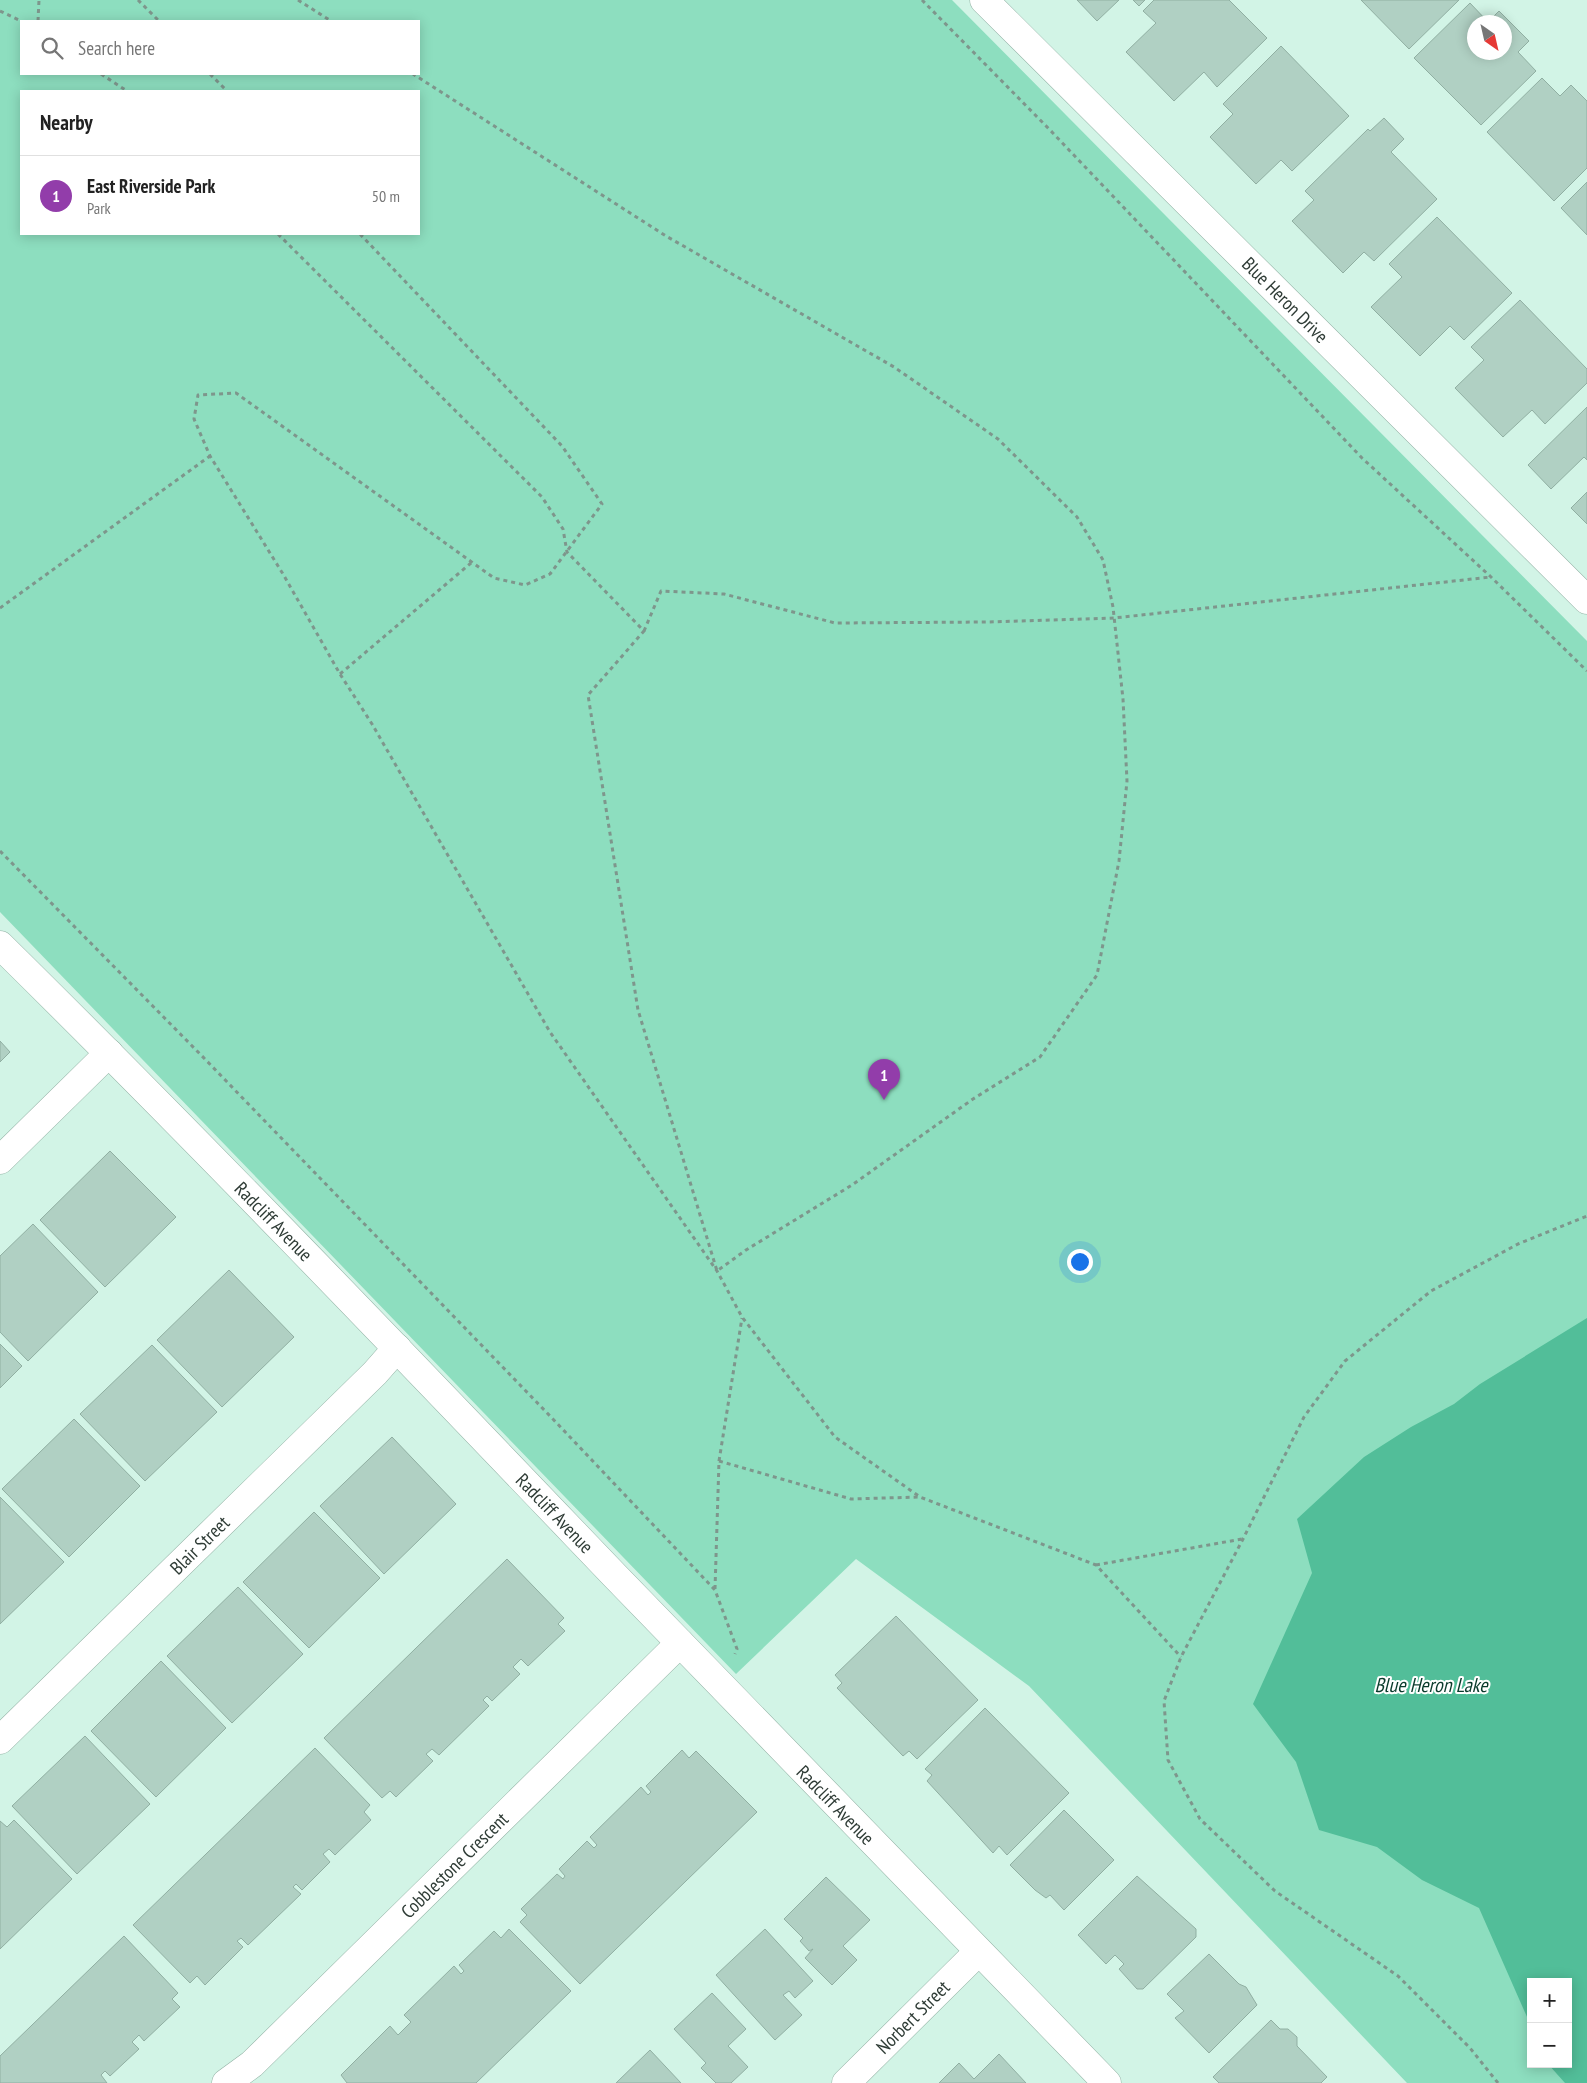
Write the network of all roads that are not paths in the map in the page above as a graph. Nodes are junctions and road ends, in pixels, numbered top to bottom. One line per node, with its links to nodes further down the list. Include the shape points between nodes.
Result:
1 (984, 0): 2 (street, Blue Heron Drive)
2 (1587, 600)
3 (0, 945): 4 (street, Radcliff Avenue)
4 (110, 1053): 5 (street); 6 (street, Radcliff Avenue)
5 (0, 1160)
6 (397, 1348): 7 (street, Radcliff Avenue); 8 (street, Blair Street)
7 (680, 1643): 9 (street, Radcliff Avenue); 10 (street, Cobblestone Crescent, via 252,2064)
8 (0, 1740)
9 (978, 1952): 11 (street, Norbert Street); 12 (street, Radcliff Avenue)
10 (226, 2083)
11 (846, 2083)
12 (1107, 2083)

